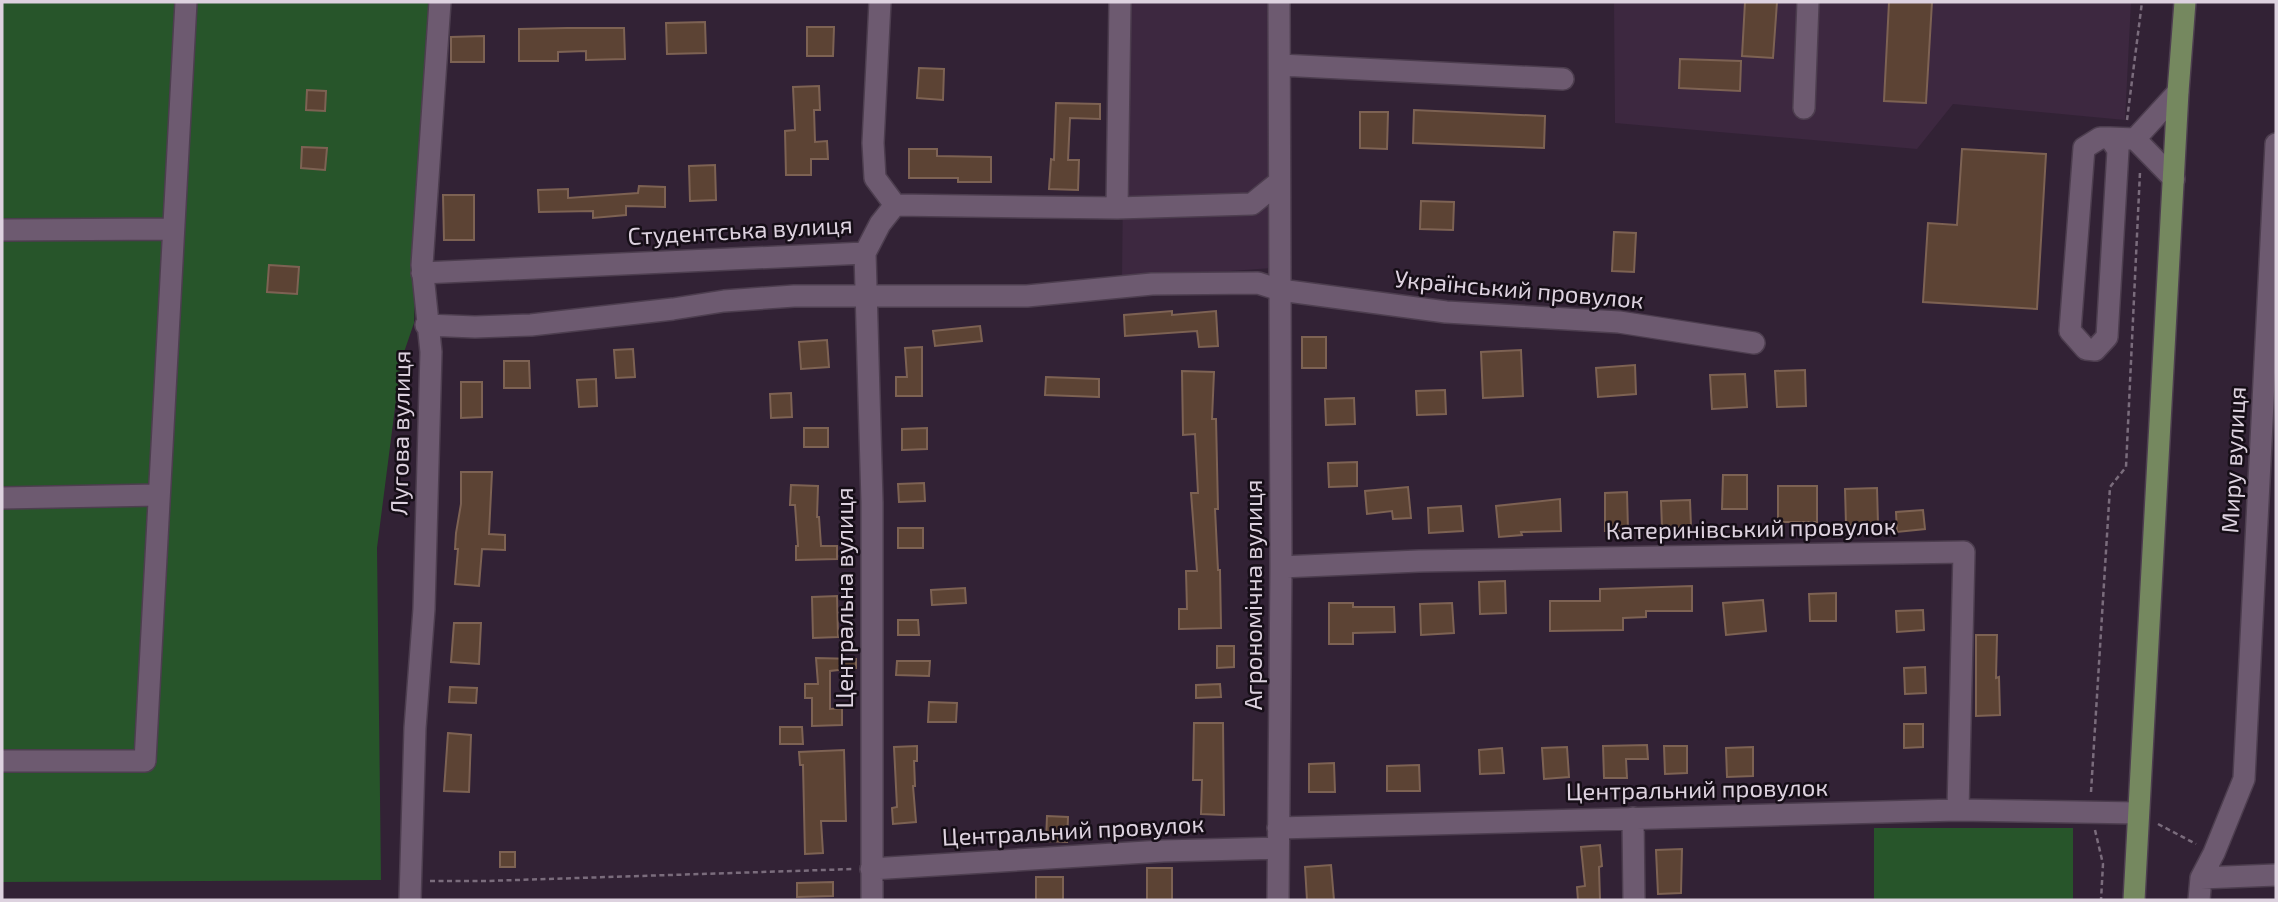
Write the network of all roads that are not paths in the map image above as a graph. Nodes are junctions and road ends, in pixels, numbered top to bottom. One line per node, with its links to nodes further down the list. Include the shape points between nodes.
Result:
1 (186, 2): 18 (street)
2 (440, 2): 21 (street)
3 (880, 2): 16 (street, via 875,178)
4 (1120, 2): 17 (street)
5 (1279, 2): 8 (street, Агрономічна вулиця)
6 (1808, 2): 11 (street)
7 (2185, 2): 10 (main road)
8 (1280, 65): 9 (street); 15 (street, Агрономічна вулиця)
9 (1563, 79)
10 (2178, 92): 12 (street); 14 (main road)
11 (1804, 108)
12 (2124, 139): 12 (street, via 2100,138 2084,148 2070,331 2085,349 2095,349 2106,337 2118,150); 14 (street)
13 (2276, 144): 24 (street, Миру вулиця)
14 (2174, 179): 32 (main road)
15 (1279, 182): 17 (street, via 1252,204); 22 (street, Агрономічна вулиця)
16 (895, 205): 17 (street); 20 (street, Студентська вулиця)
17 (1117, 208)
18 (173, 229): 19 (street); 27 (street)
19 (2, 230)
20 (865, 253): 21 (street, Студентська вулиця); 23 (street, Центральна вулиця)
21 (422, 273): 25 (street)
22 (1280, 290): 23 (street, Український провулок, via 1258,283 1152,284 1027,296); 26 (street, Український провулок, via 1446,313 1619,322); 29 (street, Агрономічна вулиця)
23 (867, 295): 25 (street, Лугова вулиця, via 724,301 531,325); 35 (street, Центральна вулиця)
24 (2273, 299): 37 (street, Миру вулиця, via 2244,779)
25 (426, 325): 38 (street, Лугова вулиця, via 431,352 425,571)
26 (1754, 343)
27 (158, 495): 28 (street); 30 (street, via 145,761)
28 (2, 498)
29 (1281, 567): 31 (street, Катеринівський провулок, via 1964,552); 34 (street, Агрономічна вулиця)
30 (2, 761)
31 (1958, 810): 32 (street, Центральний провулок); 33 (street, Центральний провулок)
32 (2128, 813): 42 (main road)
33 (1633, 818): 34 (street, Центральний провулок); 41 (street)
34 (1278, 838): 35 (street, Центральний провулок, via 1163,851); 40 (street, Агрономічна вулиця)
35 (872, 869): 39 (street, Центральна вулиця)
36 (2276, 875): 37 (street)
37 (2201, 878): 43 (street)
38 (410, 890)
39 (872, 900)
40 (1278, 900)
41 (1634, 900)
42 (2134, 900)
43 (2199, 900)

